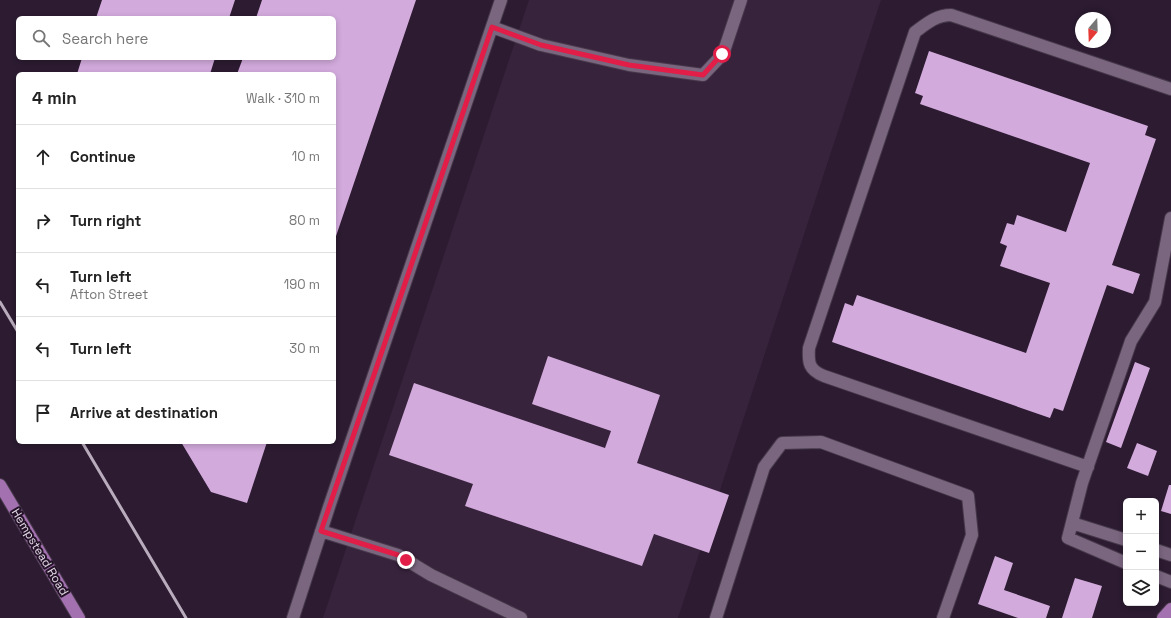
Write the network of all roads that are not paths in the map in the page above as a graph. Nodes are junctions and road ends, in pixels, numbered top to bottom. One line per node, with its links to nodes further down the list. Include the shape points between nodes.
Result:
1 (501, 0): 3 (street)
2 (741, 0): 3 (street, via 722,54 703,75 629,65 556,49)
3 (492, 27): 9 (street)
4 (1171, 89): 6 (street, via 951,15 931,20 915,32 809,348 810,364 815,372 824,376)
5 (1171, 218): 6 (street, via 1155,302 1131,341)
6 (1088, 467): 8 (street)
7 (0, 486): 17 (main road, Hempstead Road)
8 (1072, 523): 10 (street); 13 (street, via 1068,538)
9 (321, 531): 18 (street); 19 (street, via 398,555 438,578)
10 (1123, 539)
11 (1159, 551): 12 (street)
12 (1171, 555)
13 (1123, 562)
14 (1159, 577): 15 (street)
15 (1171, 582)
16 (1171, 609): 22 (main road)
17 (79, 618)
18 (293, 618)
19 (521, 618)
20 (716, 618): 21 (street, via 764,467 782,443 821,442 968,496 972,535)
21 (943, 618)
22 (1163, 618)

